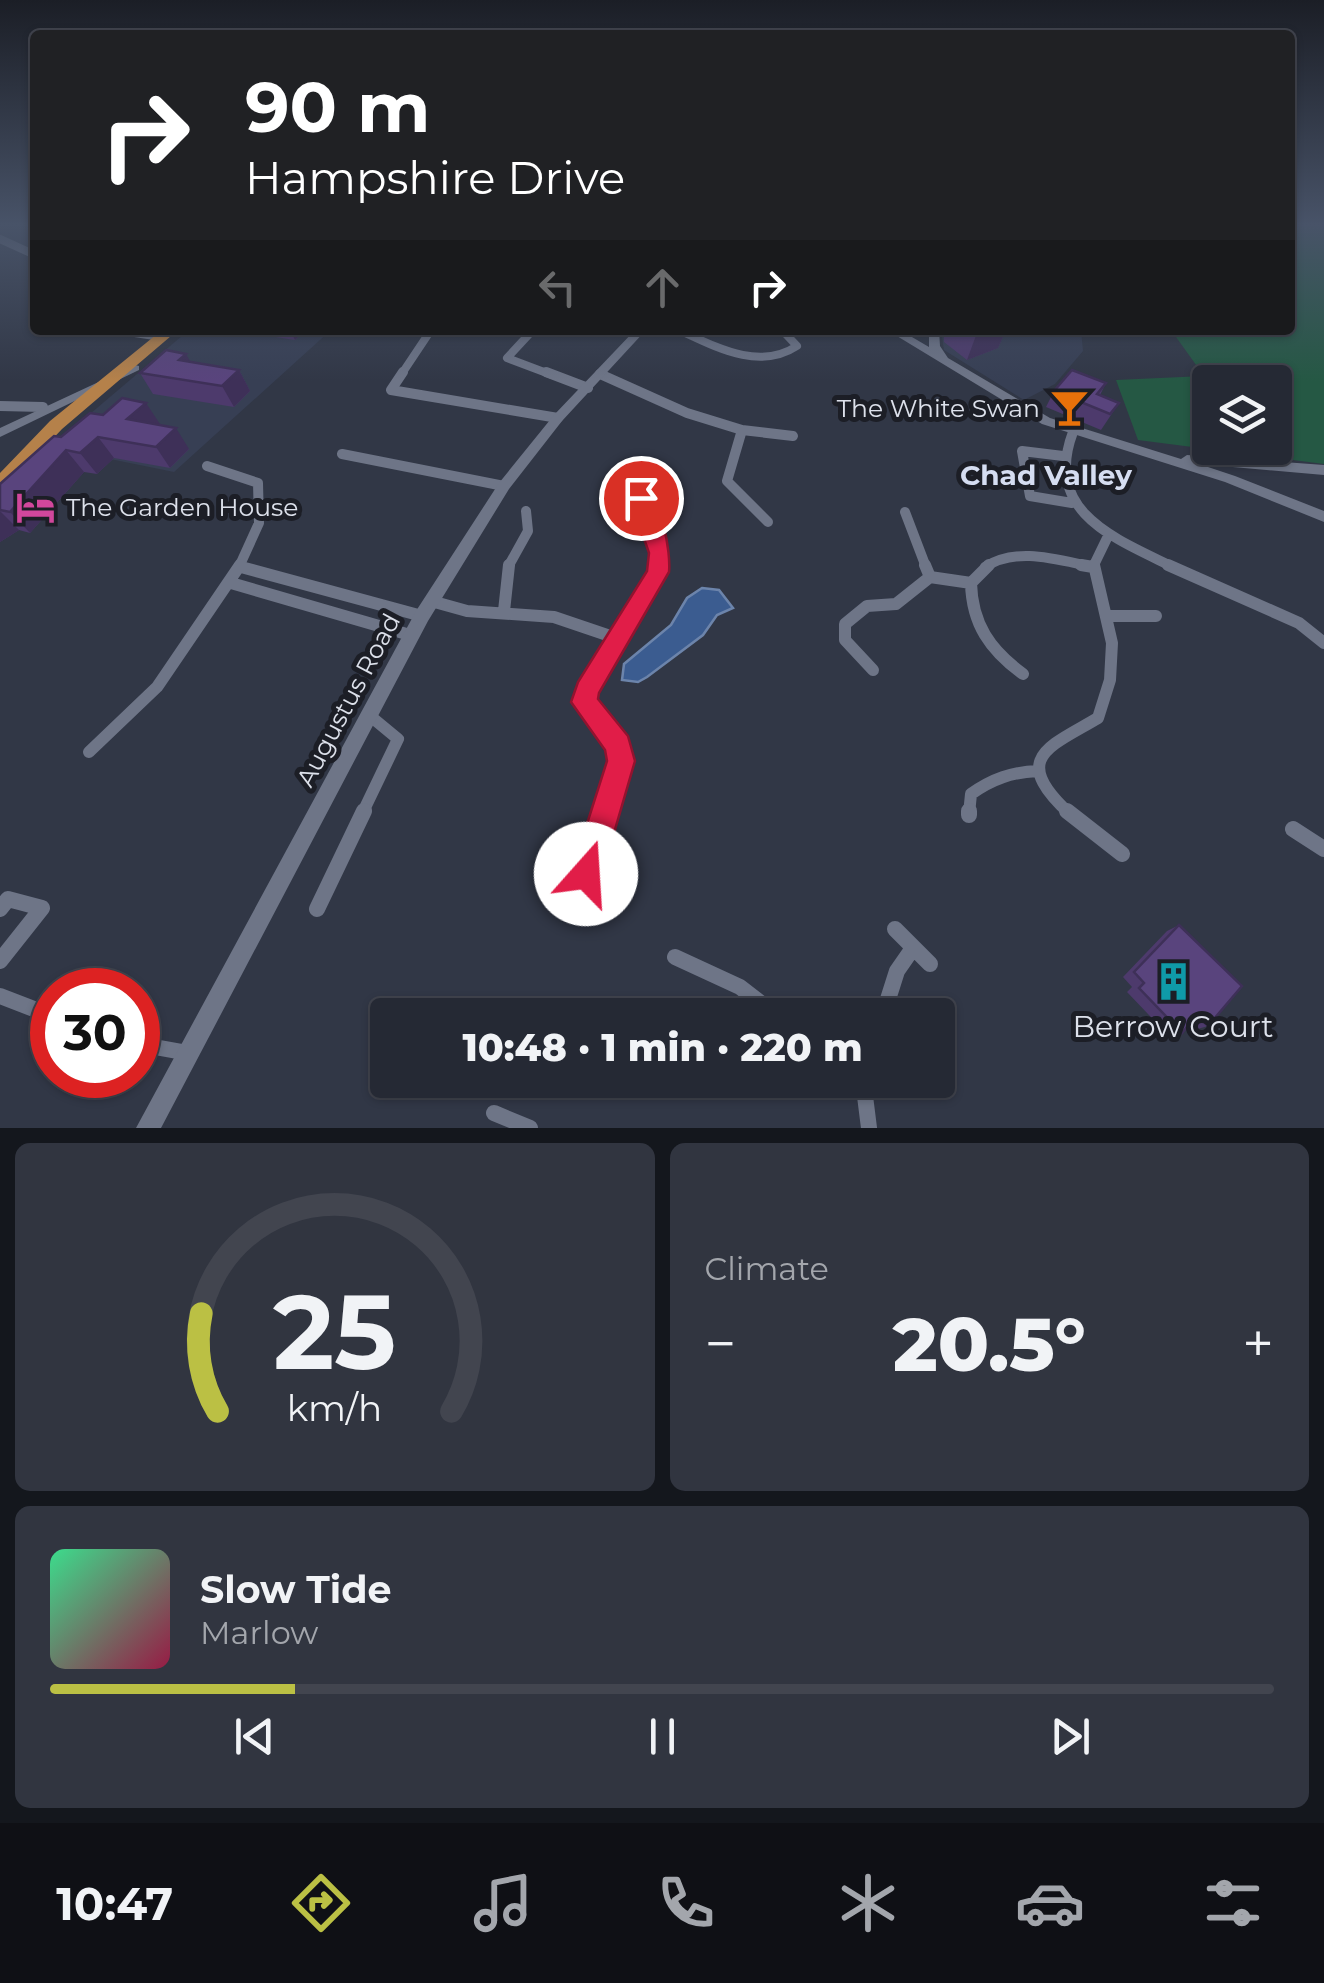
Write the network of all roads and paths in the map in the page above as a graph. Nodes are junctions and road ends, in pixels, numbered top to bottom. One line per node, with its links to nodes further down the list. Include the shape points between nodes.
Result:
1 (163, 335): 13 (highway)
2 (177, 335): 11 (highway)
3 (429, 335): 16 (street, via 391,390)
4 (528, 335): 12 (street, via 508,358)
5 (636, 335): 12 (street, Augustus Road)
6 (692, 335): 7 (street, via 762,357 790,353 797,346)
7 (787, 335)
8 (903, 335): 10 (street)
9 (932, 335): 10 (street)
10 (928, 347): 18 (street)
11 (135, 368): 13 (street); 25 (highway)
12 (594, 381): 16 (street, Augustus Road); 17 (street)
13 (93, 391): 19 (street); 25 (highway)
14 (0, 406): 15 (street)
15 (43, 407)
16 (558, 418): 28 (street, Augustus Road)
17 (742, 430): 20 (street); 34 (street, via 727,481)
18 (1072, 432): 22 (street); 23 (street)
19 (0, 433)
20 (793, 436)
21 (342, 454): 28 (street)
22 (1064, 456): 30 (street); 30 (street, via 1022,451 1030,496)
23 (1168, 458): 26 (street); 33 (street)
24 (207, 466): 36 (street, via 261,488 252,544)
25 (14, 470): 27 (highway)
26 (1324, 470)
27 (0, 484)
28 (504, 486): 41 (street, Augustus Road)
29 (641, 498): 46 (street, via 660,553 658,572)
30 (1072, 503): 35 (street)
31 (526, 511): 42 (street, via 528,531 509,562)
32 (904, 512): 38 (street)
33 (1324, 517)
34 (768, 522)
35 (1108, 534): 37 (street); 47 (street, via 1299,623)
36 (240, 567): 40 (street); 41 (street)
37 (1093, 567): 39 (street, via 1012,555 978,571); 43 (street)
38 (930, 578): 39 (street); 48 (street, via 896,604 867,606 846,624 844,640)
39 (971, 582): 49 (street, via 982,636)
40 (230, 584): 45 (street); 51 (street, via 148,697)
41 (426, 608): 42 (street); 45 (street, Augustus Road)
42 (504, 611): 46 (street, via 554,617)
43 (1110, 616): 44 (street); 52 (street, via 1110,692 1098,718 1057,736)
44 (1156, 616)
45 (410, 635): 50 (street, Augustus Road)
46 (616, 638): 57 (street, via 584,702 618,745 621,761)
47 (1324, 644)
48 (872, 670)
49 (1022, 674)
50 (369, 715): 58 (street, via 398,739); 70 (street, Augustus Road)
51 (89, 752)
52 (1038, 772): 53 (street, via 1010,771 990,780 971,794); 56 (street, via 1044,790)
53 (969, 815)
54 (1293, 829): 55 (street)
55 (1324, 849)
56 (1122, 854)
57 (586, 874)
58 (317, 909)
59 (0, 910): 63 (street, via 8,898 42,908)
60 (895, 929): 61 (street)
61 (913, 948): 64 (street); 67 (street)
62 (675, 957): 66 (street)
63 (0, 960)
64 (930, 964)
65 (0, 996): 68 (street)
66 (754, 998)
67 (888, 998)
68 (30, 1008)
69 (160, 1048): 70 (street)
70 (188, 1052): 73 (street, Augustus Road)
71 (865, 1098): 75 (street)
72 (494, 1112): 74 (street)
73 (148, 1128)
74 (530, 1128)
75 (869, 1128)

